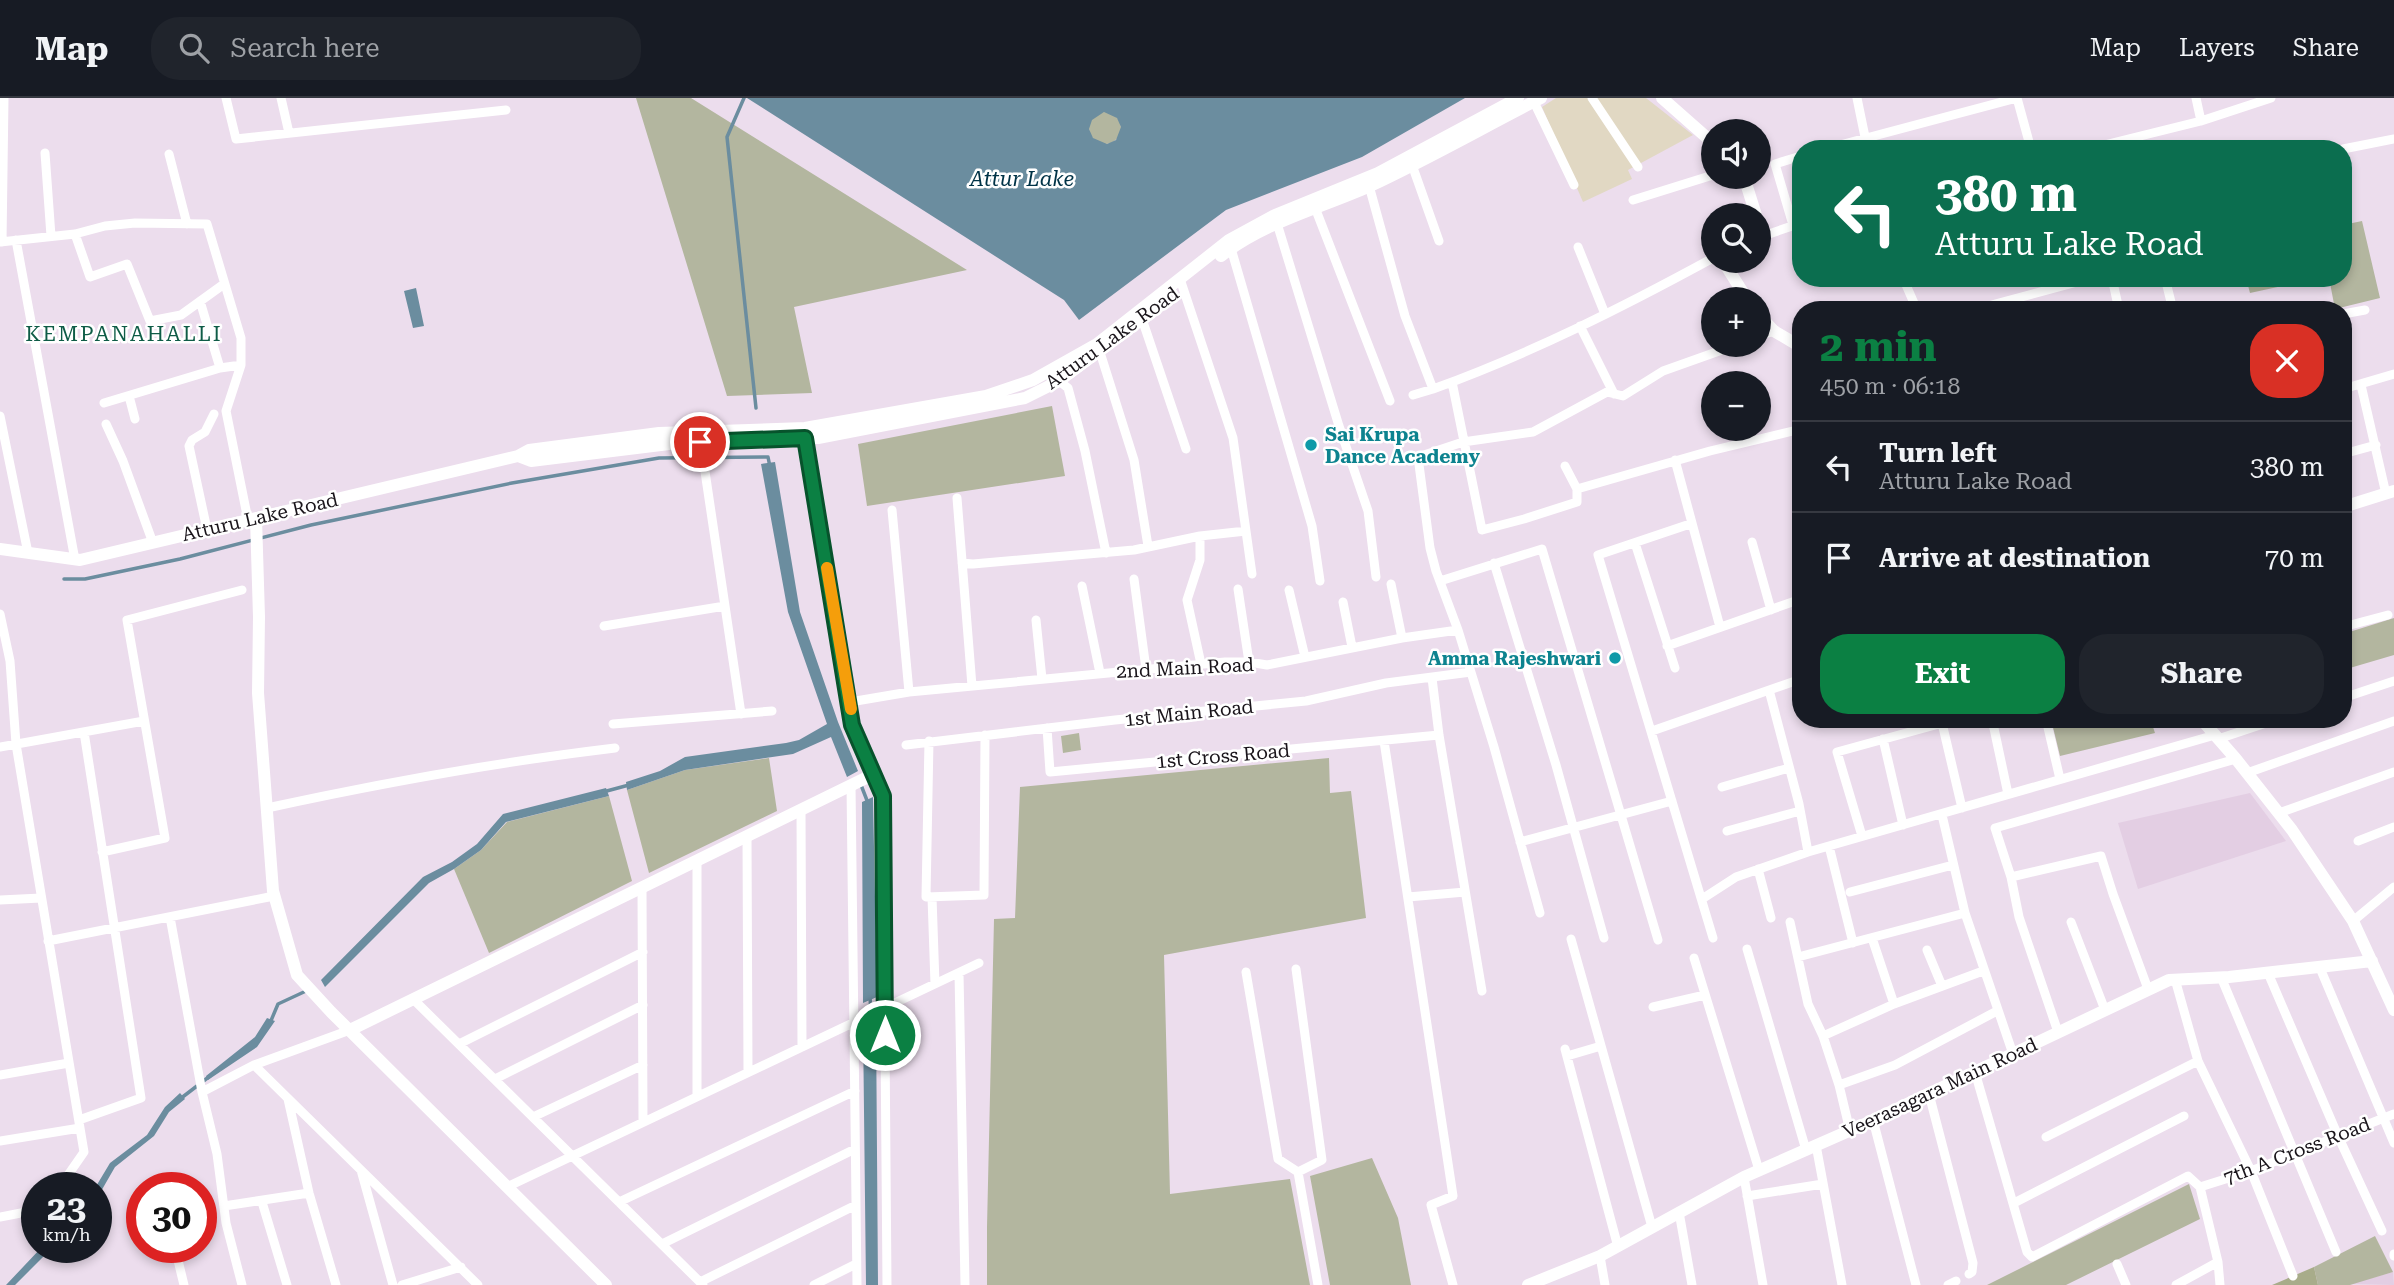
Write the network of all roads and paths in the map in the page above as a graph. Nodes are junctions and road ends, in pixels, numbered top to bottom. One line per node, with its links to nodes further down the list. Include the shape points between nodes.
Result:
1 (4, 98): 41 (street)
2 (226, 98): 15 (street, via 236,139)
3 (281, 98): 15 (street)
4 (1518, 98): 25 (street, Atturu Lake Road)
5 (1592, 98): 26 (street)
6 (1662, 98): 14 (street)
7 (1857, 98): 16 (street)
8 (2017, 98): 16 (street); 19 (street)
9 (2196, 98): 13 (street)
10 (2271, 98): 13 (street)
11 (1537, 100): 25 (street, Atturu Lake Road); 29 (street)
12 (506, 110): 15 (street)
13 (2201, 121): 20 (street)
14 (1701, 132)
15 (289, 133)
16 (1865, 137): 18 (street)
17 (2394, 139): 21 (street)
18 (1855, 140)
19 (2029, 140)
20 (2124, 140)
21 (2352, 147)
22 (45, 153): 38 (street)
23 (169, 154): 34 (street)
24 (1792, 159): 32 (street, via 1775,164)
25 (1410, 161): 28 (street, Atturu Lake Road); 40 (street)
26 (1638, 167)
27 (1701, 179): 30 (street)
28 (1368, 182): 31 (street, Atturu Lake Road); 68 (street, via 1405,316)
29 (1574, 185)
30 (1633, 200)
31 (1313, 204): 33 (street, Atturu Lake Road); 72 (street)
32 (1792, 210)
33 (1276, 220): 42 (street, Atturu Lake Road); 108 (street, via 1368,511)
34 (187, 224): 37 (street, via 135,223); 46 (street, via 207,224)
35 (1792, 225): 36 (street)
36 (1771, 230)
37 (75, 234): 38 (street); 48 (street, via 90,277 127,264 150,321 181,315)
38 (51, 236): 39 (street)
39 (16, 240): 41 (street); 104 (street)
40 (1440, 241)
41 (1, 242)
42 (1230, 244): 45 (street, Atturu Lake Road); 111 (street, via 1309,514)
43 (1578, 247): 52 (street)
44 (1701, 264): 52 (street)
45 (1181, 283): 53 (street, Atturu Lake Road); 95 (street, via 1233,438)
46 (224, 284): 48 (street); 61 (street, via 241,338)
47 (2059, 287): 49 (street)
48 (200, 301): 62 (street)
49 (2006, 301)
50 (2365, 310): 51 (street)
51 (2352, 312)
52 (1605, 314): 54 (street)
53 (1141, 316): 59 (street, Atturu Lake Road); 83 (street)
54 (1580, 326): 65 (street); 69 (street)
55 (1771, 328): 56 (street)
56 (1774, 331): 57 (street); 58 (street)
57 (1771, 332)
58 (1792, 342)
59 (1098, 348): 64 (street, Atturu Lake Road); 79 (street, Atturu Lake Road, via 1033,380 986,396 804,428); 100 (street, via 1134,460)
60 (1702, 357): 69 (street, via 1663,371 1623,396)
61 (241, 365): 62 (street); 92 (street, via 226,411)
62 (220, 368): 71 (street)
63 (2394, 374): 66 (street)
64 (1059, 381): 80 (street, Atturu Lake Road, via 1025,398); 103 (street, via 1068,388 1075,413)
65 (1451, 382): 68 (street); 81 (street)
66 (2361, 384): 67 (street); 82 (street)
67 (2352, 386)
68 (1433, 389): 70 (street)
69 (1614, 394): 81 (street, via 1607,392 1532,432)
70 (1413, 395)
71 (129, 396): 73 (street); 76 (street)
72 (1390, 401)
73 (104, 403)
74 (214, 414): 94 (street, via 205,432 189,446)
75 (0, 416): 102 (street)
76 (135, 419)
77 (106, 424): 99 (street)
78 (1792, 431): 85 (street)
79 (699, 436): 80 (street, Atturu Lake Road); 92 (street, Atturu Lake Road, via 531,461 518,456); 119 (street)
80 (805, 438): 146 (street)
81 (1463, 442): 87 (street, via 1482,530 1577,502); 110 (street, via 1418,457 1430,548)
82 (2376, 445): 84 (street); 88 (street)
83 (1186, 449)
84 (2352, 452)
85 (1675, 460): 87 (street); 93 (street)
86 (1565, 466): 87 (street)
87 (1577, 489)
88 (2390, 492): 90 (street)
89 (957, 498): 105 (street)
90 (2352, 504)
91 (892, 510): 144 (street)
92 (252, 519): 99 (street, Atturu Lake Road); 181 (street)
93 (1690, 524): 97 (street); 126 (street)
94 (206, 525)
95 (1246, 531): 96 (street); 107 (street)
96 (1200, 536): 100 (street); 133 (street, via 1200,560 1187,600)
97 (1635, 542): 129 (street); 159 (street, via 1598,555)
98 (1752, 542): 120 (street)
99 (153, 543): 104 (street, Atturu Lake Road)
100 (1148, 546): 103 (street)
101 (0, 549): 102 (street, Atturu Lake Road)
102 (28, 553): 104 (street, Atturu Lake Road)
103 (1107, 553): 105 (street)
104 (75, 560)
105 (962, 563): 142 (street)
106 (1494, 563): 110 (street); 186 (street, via 1542,549); 189 (street)
107 (1252, 574)
108 (1376, 578)
109 (1134, 579): 134 (street)
110 (1440, 580): 127 (street)
111 (1320, 581)
112 (1391, 584): 128 (street)
113 (1082, 586): 136 (street)
114 (1238, 589): 132 (street)
115 (242, 590): 149 (street, via 127,620)
116 (1289, 590): 131 (street)
117 (1343, 602): 130 (street)
118 (1792, 602): 120 (street)
119 (725, 606): 125 (street); 148 (street)
120 (1771, 610): 126 (street)
121 (0, 614): 167 (street, via 10,661)
122 (2388, 615): 124 (street)
123 (1036, 620): 139 (street)
124 (2352, 625)
125 (604, 626)
126 (1720, 627): 129 (street)
127 (1458, 630): 128 (street, 2nd Main Road); 137 (street)
128 (1402, 638): 130 (street, 2nd Main Road)
129 (1667, 646): 135 (street)
130 (1352, 647): 131 (street, 2nd Main Road)
131 (1305, 657): 132 (street, 2nd Main Road, via 1267,665)
132 (1249, 662): 133 (street, 2nd Main Road)
133 (1200, 664): 134 (street, 2nd Main Road)
134 (1146, 668): 136 (street, 2nd Main Road)
135 (1675, 668)
136 (1100, 673): 139 (street, 2nd Main Road)
137 (1471, 673): 138 (street, 1st Main Road); 195 (street)
138 (1432, 678): 152 (street, 1st Main Road, via 1306,701); 162 (street)
139 (1042, 679): 142 (street, 2nd Main Road)
140 (2394, 681): 145 (street)
141 (1792, 682): 143 (street)
142 (972, 686): 144 (street, 2nd Main Road)
143 (1769, 690): 159 (street); 172 (street)
144 (909, 692): 146 (street, 2nd Main Road)
145 (2352, 695)
146 (850, 702): 175 (street, via 852,725)
147 (772, 711): 148 (street)
148 (741, 714): 151 (street)
149 (144, 721): 160 (street); 197 (street, via 164,838)
150 (2394, 721): 174 (street)
151 (613, 724)
152 (1047, 728): 161 (street, 1st Main Road); 166 (street, 1st Cross Road, via 1050,772)
153 (1925, 728): 164 (street)
154 (1943, 728): 182 (street)
155 (1994, 728): 179 (street)
156 (2048, 728): 176 (street)
157 (2209, 728): 163 (street)
158 (2248, 728): 163 (street)
159 (1652, 731): 180 (street)
160 (84, 732): 167 (street); 197 (street)
161 (985, 735): 165 (street, 1st Main Road); 208 (street, via 984,895)
162 (1439, 735): 166 (street, 1st Cross Road); 204 (street)
163 (2217, 737): 171 (street); 176 (street)
164 (1883, 740): 188 (street); 193 (street, via 1837,752)
165 (929, 741): 168 (street, 1st Main Road); 208 (street, via 926,897)
166 (1384, 741): 209 (street)
167 (16, 744): 169 (street); 210 (street)
168 (906, 745)
169 (0, 747)
170 (615, 748): 181 (street, via 489,765)
171 (2236, 759): 174 (street); 202 (street, via 1995,828)
172 (1789, 768): 178 (street); 184 (street)
173 (2394, 772): 185 (street)
174 (2247, 773): 185 (street)
175 (874, 774): 177 (street); 252 (street, via 883,796)
176 (2060, 779): 179 (street)
177 (851, 785): 183 (street); 256 (street)
178 (1722, 787)
179 (2008, 794): 182 (street)
180 (1672, 801): 186 (street); 212 (street)
181 (267, 808): 207 (street)
182 (1962, 808): 187 (street)
183 (801, 810): 192 (street); 261 (street)
184 (1800, 811): 191 (street); 198 (street)
185 (2279, 813): 217 (street)
186 (1620, 814): 189 (street); 225 (street)
187 (1942, 815): 188 (street); 200 (street)
188 (1903, 825): 193 (street)
189 (1574, 827): 195 (street); 221 (street)
190 (2394, 827): 194 (street)
191 (1727, 831)
192 (747, 836): 199 (street); 268 (street)
193 (1862, 836): 196 (street)
194 (2358, 841)
195 (1520, 842): 213 (street)
196 (1829, 846): 198 (street); 227 (street)
197 (102, 852): 220 (street)
198 (1808, 852): 201 (street)
199 (697, 861): 203 (street); 276 (street)
200 (1953, 865): 205 (street); 214 (street)
201 (1758, 869): 212 (street, via 1736,877); 216 (street)
202 (2011, 877): 245 (street, via 2101,856); 258 (street, via 2019,918)
203 (642, 888): 230 (street); 248 (street)
204 (1465, 892): 209 (street); 246 (street)
205 (1850, 892)
206 (2392, 892): 217 (street)
207 (274, 897): 215 (street); 257 (street, via 297,975)
208 (932, 897): 243 (street)
209 (1408, 897): 340 (street, via 1453,1196 1432,1205)
210 (41, 898): 211 (street); 226 (street)
211 (0, 900)
212 (1702, 900): 224 (street)
213 (1540, 913)
214 (1965, 913): 222 (street); 237 (street)
215 (170, 917): 220 (street); 274 (street)
216 (1771, 918)
217 (2353, 920): 233 (street)
218 (1790, 922): 231 (street)
219 (2071, 922): 253 (street)
220 (114, 928): 226 (street); 284 (street, via 141,1098)
221 (1604, 938)
222 (1872, 938): 227 (street); 249 (street)
223 (1571, 939): 262 (street)
224 (1713, 939)
225 (1658, 940)
226 (48, 942): 265 (street)
227 (1853, 943): 231 (street)
228 (1746, 949): 290 (street)
229 (1927, 950): 244 (street)
230 (643, 952): 250 (street); 260 (street)
231 (1798, 957): 259 (street, via 1808,1004)
232 (1694, 958): 247 (street)
233 (2372, 961): 236 (street, Veerasagara Main Road); 254 (street)
234 (979, 963): 239 (street)
235 (1296, 968): 298 (street, via 1322,1160)
236 (2320, 968): 240 (street, Veerasagara Main Road); 281 (street)
237 (1983, 971): 244 (street); 255 (street)
238 (1246, 972): 298 (street, via 1278,1159)
239 (958, 973): 243 (street); 327 (street)
240 (2268, 973): 241 (street, Veerasagara Main Road); 286 (street)
241 (2221, 977): 242 (street, Veerasagara Main Road); 292 (street)
242 (2175, 979): 245 (street, Veerasagara Main Road); 264 (street)
243 (934, 984): 252 (street)
244 (1942, 986): 249 (street)
245 (2148, 989): 253 (street, Veerasagara Main Road)
246 (1482, 991)
247 (1705, 995): 251 (street); 295 (street)
248 (413, 999): 257 (street); 260 (street)
249 (1895, 1004): 259 (street)
250 (643, 1005): 267 (street); 271 (street)
251 (1653, 1007)
252 (881, 1009): 256 (street); 338 (street)
253 (2105, 1010): 258 (street, Veerasagara Main Road)
254 (2394, 1010)
255 (1997, 1011): 263 (street); 272 (street, via 1895,1065)
256 (859, 1020): 261 (street); 273 (street)
257 (349, 1030): 266 (street); 301 (street)
258 (2058, 1032): 263 (street, Veerasagara Main Road)
259 (1823, 1036): 272 (street)
260 (459, 1044): 271 (street)
261 (802, 1046): 268 (street)
262 (1601, 1046): 313 (street); 316 (street, via 1566,1053)
263 (2012, 1054): 269 (street, Veerasagara Main Road)
264 (2198, 1061): 287 (street); 296 (street)
265 (69, 1063): 270 (street); 284 (street)
266 (254, 1065): 274 (street); 277 (street)
267 (643, 1065): 280 (street); 283 (street)
268 (748, 1072): 276 (street)
269 (1975, 1072): 275 (street, Veerasagara Main Road); 307 (street)
270 (0, 1074)
271 (495, 1079): 280 (street)
272 (1839, 1085): 285 (street)
273 (855, 1091): 291 (street); 306 (street)
274 (202, 1092): 309 (street)
275 (1929, 1094): 282 (street, Veerasagara Main Road); 324 (street, via 1973,1263)
276 (697, 1096): 283 (street)
277 (288, 1097): 294 (street); 303 (street)
278 (2394, 1114): 281 (street, 7th A Cross Road)
279 (2184, 1116): 307 (street)
280 (533, 1117): 293 (street)
281 (2383, 1119): 286 (street, 7th A Cross Road); 289 (street)
282 (1873, 1120): 285 (street, Veerasagara Main Road); 346 (street)
283 (643, 1121): 293 (street)
284 (79, 1124): 288 (street); 297 (street, via 84,1152)
285 (1850, 1131): 290 (street, Veerasagara Main Road)
286 (2338, 1136): 292 (street, 7th A Cross Road); 314 (street)
287 (2046, 1137)
288 (0, 1141)
289 (2394, 1143)
290 (1811, 1148): 295 (street, Veerasagara Main Road); 300 (street)
291 (855, 1149): 308 (street); 315 (street)
292 (2294, 1153): 296 (street, 7th A Cross Road); 317 (street)
293 (572, 1155): 301 (street); 306 (street)
294 (360, 1168): 323 (street); 332 (street)
295 (1759, 1170): 299 (street, Veerasagara Main Road)
296 (2251, 1171): 302 (street, 7th A Cross Road); 325 (street)
297 (70, 1172)
298 (1298, 1172): 339 (street)
299 (1744, 1177): 304 (street); 310 (street, Veerasagara Main Road)
300 (1823, 1184): 304 (street); 345 (street)
301 (507, 1187): 335 (street)
302 (2200, 1188): 307 (street, via 2189,1176 2032,1257); 319 (street)
303 (309, 1194): 305 (street); 331 (street)
304 (1747, 1196): 344 (street)
305 (262, 1202): 309 (street); 330 (street)
306 (619, 1202): 315 (street)
307 (2014, 1203)
308 (856, 1205): 321 (street); 326 (street)
309 (224, 1206): 329 (street)
310 (1679, 1212): 313 (street, Veerasagara Main Road); 343 (street)
311 (21, 1213): 312 (street)
312 (0, 1217)
313 (1652, 1227): 316 (street, Veerasagara Main Road)
314 (2382, 1231)
315 (662, 1244): 326 (street)
316 (1618, 1247): 318 (street, Veerasagara Main Road)
317 (2336, 1252)
318 (1600, 1256): 341 (street, Veerasagara Main Road); 342 (street)
319 (2218, 1262): 348 (street); 349 (street)
320 (179, 1263): 328 (street)
321 (856, 1264): 336 (street); 337 (street)
322 (2117, 1264): 347 (street)
323 (461, 1267): 333 (street); 334 (street)
324 (1969, 1274)
325 (2293, 1276)
326 (702, 1284)
327 (964, 1284)
328 (184, 1285)
329 (242, 1285)
330 (286, 1285)
331 (336, 1285)
332 (393, 1285)
333 (402, 1285)
334 (478, 1285)
335 (606, 1285)
336 (814, 1285)
337 (856, 1285)
338 (887, 1285)
339 (1318, 1285)
340 (1453, 1285)
341 (1528, 1285)
342 (1605, 1285)
343 (1692, 1285)
344 (1763, 1285)
345 (1842, 1285)
346 (1916, 1285)
347 (2126, 1285)
348 (2176, 1285)
349 (2220, 1285)

